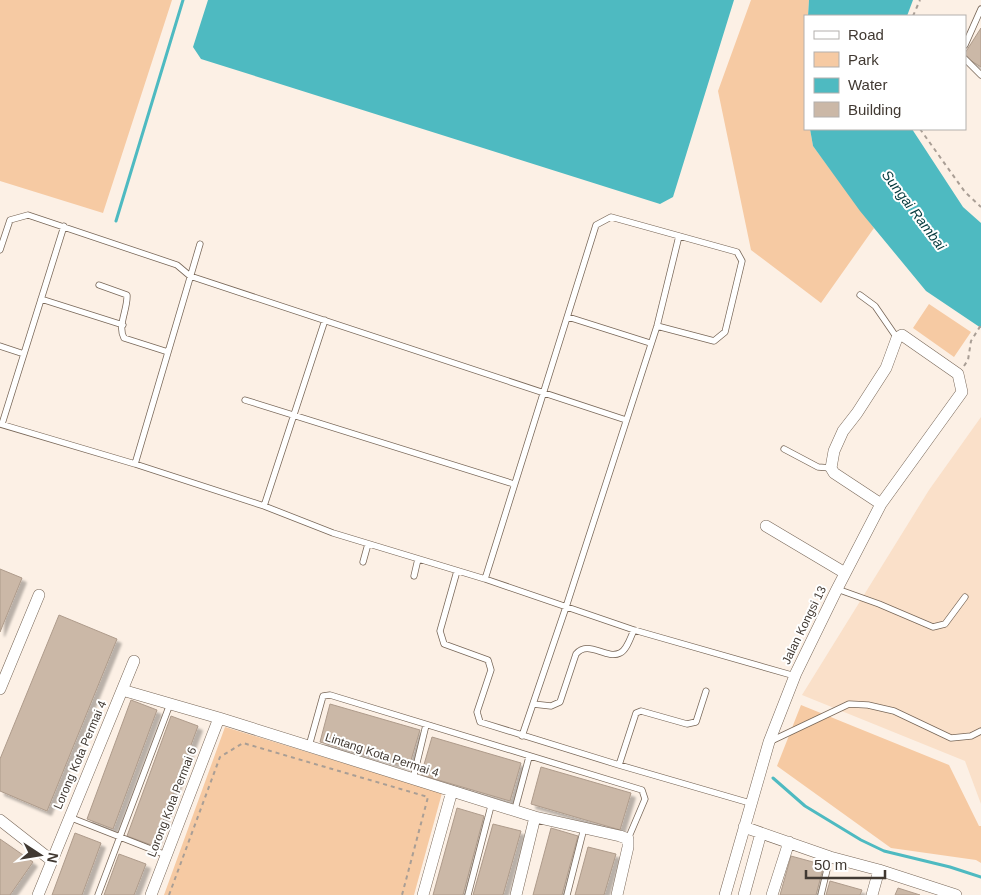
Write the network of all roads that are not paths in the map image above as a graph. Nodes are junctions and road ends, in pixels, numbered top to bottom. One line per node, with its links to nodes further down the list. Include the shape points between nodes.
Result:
1 (981, 9): 2 (lane)
2 (966, 43)
3 (966, 60): 4 (lane)
4 (981, 74)
5 (64, 226): 8 (lane, via 28,215 10,220); 9 (lane, via 177,265); 12 (lane)
6 (679, 236): 13 (lane, via 611,217 596,225); 16 (lane); 16 (lane, via 737,252 742,261 725,332 714,341)
7 (200, 244): 9 (lane)
8 (0, 250)
9 (190, 276): 14 (lane); 20 (lane)
10 (99, 285): 15 (lane, via 127,295)
11 (860, 295): 17 (lane, via 875,306)
12 (41, 299): 15 (lane); 21 (lane)
13 (568, 317): 18 (lane); 22 (lane)
14 (325, 320): 22 (lane); 24 (lane)
15 (123, 325): 20 (lane, via 121,333 124,338)
16 (657, 326): 18 (lane)
17 (896, 338): 29 (street, via 886,368 843,431); 31 (street, Jalan Kongsi 13, via 902,336 958,374 962,392)
18 (650, 343): 25 (lane)
19 (0, 346): 21 (lane)
20 (168, 352): 28 (lane)
21 (24, 354): 26 (lane)
22 (543, 392): 25 (lane); 30 (lane)
23 (246, 400): 24 (lane)
24 (294, 415): 30 (lane); 32 (lane)
25 (626, 420): 44 (lane)
26 (1, 424): 28 (lane)
27 (784, 449): 29 (lane, via 818,467)
28 (135, 464): 32 (lane)
29 (831, 468): 31 (street)
30 (514, 484): 40 (lane)
31 (881, 504): 38 (street, Jalan Kongsi 13)
32 (264, 506): 34 (lane)
33 (766, 526): 38 (street)
34 (368, 544): 35 (lane); 36 (lane)
35 (418, 559): 37 (lane); 39 (lane)
36 (363, 562)
37 (457, 571): 40 (lane); 56 (lane, via 440,630 444,644 488,660 491,670 477,712 480,722)
38 (845, 573): 41 (street, Jalan Kongsi 13)
39 (414, 576)
40 (484, 578): 44 (lane)
41 (837, 589): 43 (lane, via 933,627 945,624); 47 (street, Jalan Kongsi 13)
42 (39, 595): 48 (street)
43 (965, 597)
44 (566, 607): 45 (lane); 52 (lane)
45 (634, 630): 47 (lane); 52 (lane, via 621,653 579,649 560,702 551,706)
46 (134, 661): 49 (street, Lorong Kota Permai 4)
47 (795, 676): 57 (street, Jalan Kongsi 13)
48 (0, 689)
49 (122, 690): 51 (street, Lintang Kota Permai 4); 66 (street, Lorong Kota Permai 4)
50 (706, 691): 60 (lane, via 696,722 688,724 641,711 636,713)
51 (170, 704): 53 (street, Lintang Kota Permai 4); 72 (lane)
52 (533, 704): 56 (lane)
53 (219, 718): 58 (street, Lintang Kota Permai 4); 75 (street, Lorong Kota Permai 6)
54 (426, 724): 58 (lane, via 324,696); 59 (lane); 61 (lane)
55 (981, 731): 57 (lane, via 971,736 951,738 894,710 849,704)
56 (522, 736): 60 (lane)
57 (769, 742): 64 (street, Jalan Kongsi 13)
58 (309, 746): 61 (street, Lintang Kota Permai 4)
59 (530, 757): 65 (lane); 74 (lane, via 642,790 644,799)
60 (619, 766): 64 (lane)
61 (414, 779): 62 (street, Lintang Kota Permai 4)
62 (452, 791): 63 (street, Lintang Kota Permai 4); 82 (street)
63 (492, 802): 65 (street, Lintang Kota Permai 4); 83 (lane)
64 (750, 803): 69 (street, Jalan Kongsi 13)
65 (515, 809): 67 (street, Lintang Kota Permai 4)
66 (69, 817): 72 (lane); 77 (street, Lorong Kota Permai 4)
67 (535, 817): 70 (street, Lintang Kota Permai 4); 84 (street)
68 (0, 820): 77 (street)
69 (744, 827): 71 (street); 87 (street, Jalan Kongsi 13)
70 (584, 828): 74 (street, Lintang Kota Permai 4, via 620,836); 85 (lane)
71 (761, 833): 73 (street); 88 (street)
72 (119, 838): 75 (lane); 80 (lane)
73 (789, 842): 76 (street); 89 (street)
74 (628, 843): 86 (street)
75 (166, 855): 81 (street, Lorong Kota Permai 6)
76 (830, 857): 78 (street); 90 (lane)
77 (51, 860): 79 (street)
78 (879, 870): 91 (street); 92 (street)
79 (38, 895)
80 (98, 895)
81 (151, 895)
82 (424, 895)
83 (468, 895)
84 (516, 895)
85 (567, 895)
86 (616, 895)
87 (725, 895)
88 (744, 895)
89 (772, 895)
90 (821, 895)
91 (872, 895)
92 (956, 895)

